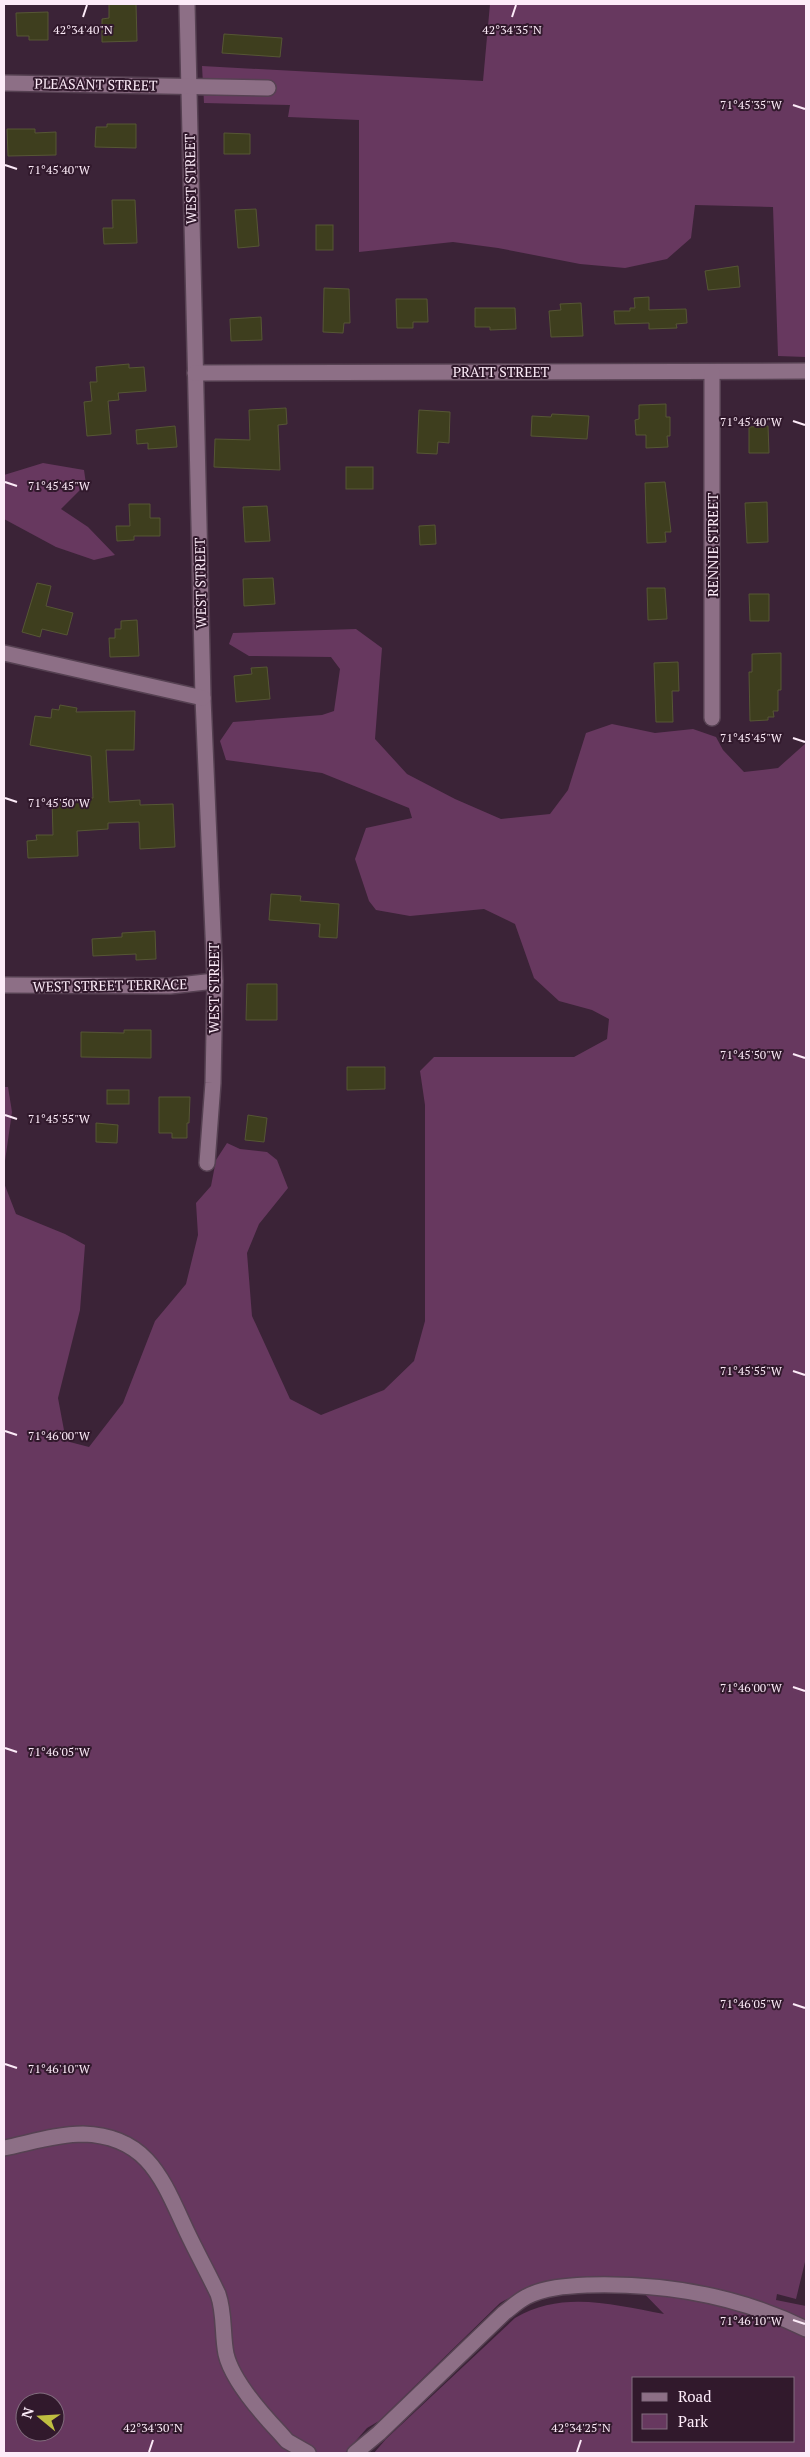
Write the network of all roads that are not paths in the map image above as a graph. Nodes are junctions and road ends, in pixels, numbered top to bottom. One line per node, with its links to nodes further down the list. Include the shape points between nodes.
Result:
1 (187, 4): 3 (street, WEST STREET)
2 (4, 82): 3 (street, PLEASANT STREET)
3 (188, 86): 4 (street, PLEASANT STREET); 7 (street, WEST STREET)
4 (268, 88)
5 (806, 371): 6 (street, PRATT STREET)
6 (712, 372): 7 (street, PRATT STREET); 10 (street, RENNIE STREET)
7 (195, 373): 9 (street, WEST STREET)
8 (4, 653): 9 (street)
9 (203, 698): 11 (street, WEST STREET)
10 (712, 718)
11 (216, 981): 12 (street, WEST STREET TERRACE, via 170,986); 13 (street, WEST STREET)
12 (4, 985)
13 (207, 1163)
14 (4, 2148): 16 (street, via 84,2134 125,2144 151,2162 165,2183 218,2294 226,2352 232,2370 280,2434)
15 (806, 2326): 17 (street, via 756,2308 669,2288 604,2285 542,2292 527,2297 504,2313)
16 (308, 2453)
17 (355, 2453)

